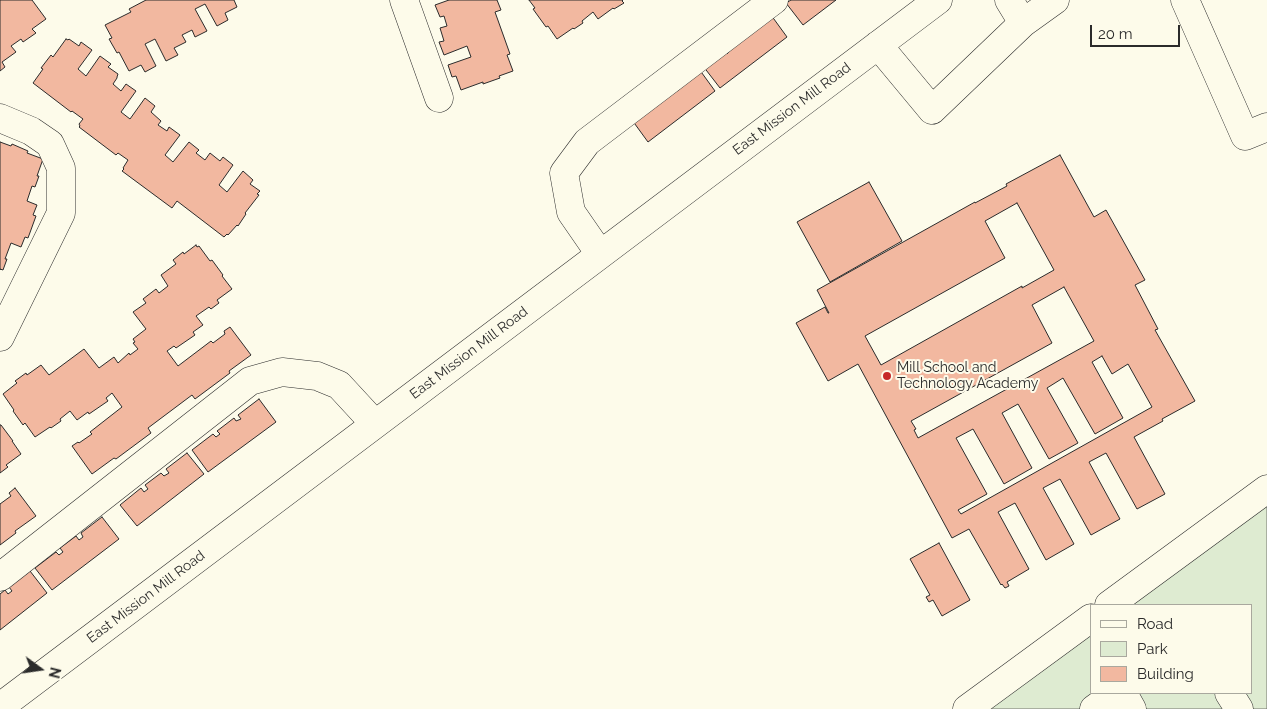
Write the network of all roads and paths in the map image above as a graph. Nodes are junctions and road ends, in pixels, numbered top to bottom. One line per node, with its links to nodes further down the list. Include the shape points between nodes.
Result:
1 (404, 0): 9 (street)
2 (774, 0): 12 (street, via 587,142 564,173 571,212)
3 (938, 0): 8 (street, East Mission Mill Road)
4 (1009, 0): 7 (street)
5 (1055, 0): 7 (street)
6 (1185, 0): 11 (street, via 1245,136)
7 (1023, 23): 8 (street, via 932,110)
8 (878, 45): 12 (street, East Mission Mill Road)
9 (439, 98)
10 (0, 118): 13 (street, via 31,131 50,144 61,168 61,214)
11 (1267, 127)
12 (600, 254): 14 (street, East Mission Mill Road)
13 (0, 337)
14 (375, 424): 16 (street, via 339,385 317,376 282,372 250,381); 22 (street, East Mission Mill Road)
15 (1267, 489): 17 (street)
16 (0, 577)
17 (1110, 604)
18 (1090, 619): 23 (street)
19 (1115, 694): 24 (street)
20 (1124, 694): 25 (street)
21 (1230, 694): 26 (street)
22 (0, 707)
23 (967, 709)
24 (1094, 709)
25 (1132, 709)
26 (1239, 709)

